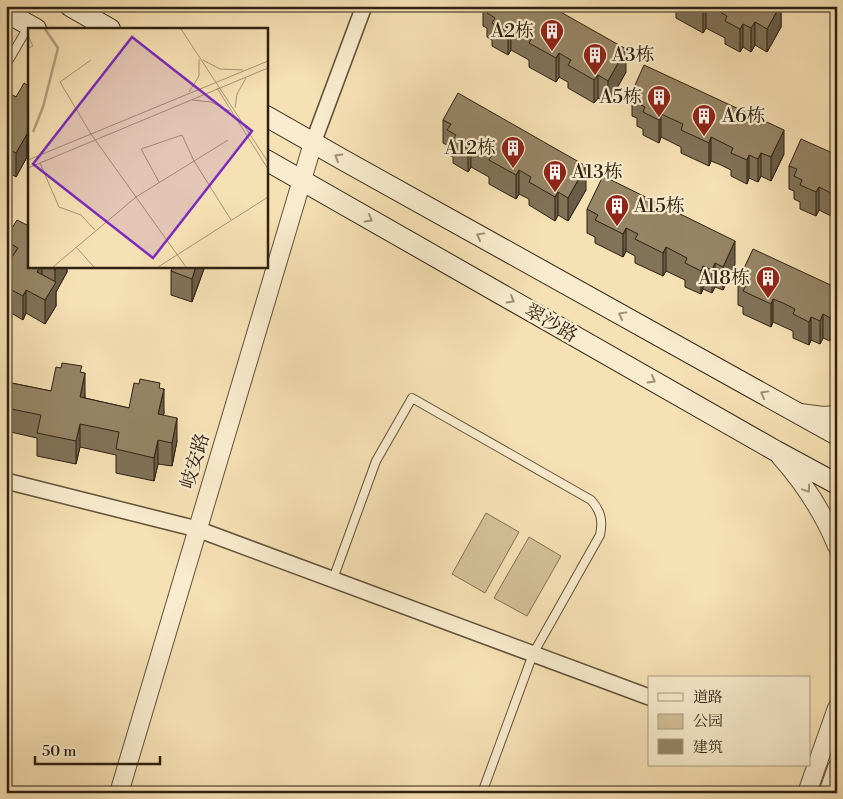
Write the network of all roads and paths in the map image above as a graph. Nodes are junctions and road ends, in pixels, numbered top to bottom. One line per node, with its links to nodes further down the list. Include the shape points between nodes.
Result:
1 (70, 6): 5 (main road)
2 (364, 6): 9 (street)
3 (6, 12): 4 (main road)
4 (32, 27)
5 (108, 28)
6 (28, 33): 7 (lane)
7 (6, 65)
8 (268, 117): 9 (main road)
9 (313, 142): 11 (street, 岐安路); 12 (main road, one-way to 9)
10 (268, 161): 11 (main road, 翠沙路)
11 (301, 180): 15 (main road, 翠沙路, one-way to 15); 18 (street, 岐安路)
12 (798, 412): 13 (street); 14 (main road)
13 (837, 416)
14 (837, 435)
15 (776, 451): 17 (main road, 翠沙路); 19 (street, one-way to 19, via 808,490)
16 (6, 481): 18 (street)
17 (837, 484)
18 (197, 529): 20 (street); 25 (street, 岐安路)
19 (837, 546)
20 (333, 579): 21 (street); 21 (lane, via 376,461 412,398 591,500 600,513 600,535)
21 (533, 654): 22 (street); 26 (lane)
22 (648, 697)
23 (837, 708): 27 (street)
24 (837, 768): 28 (street)
25 (119, 793)
26 (482, 793)
27 (807, 793)
28 (828, 793)

